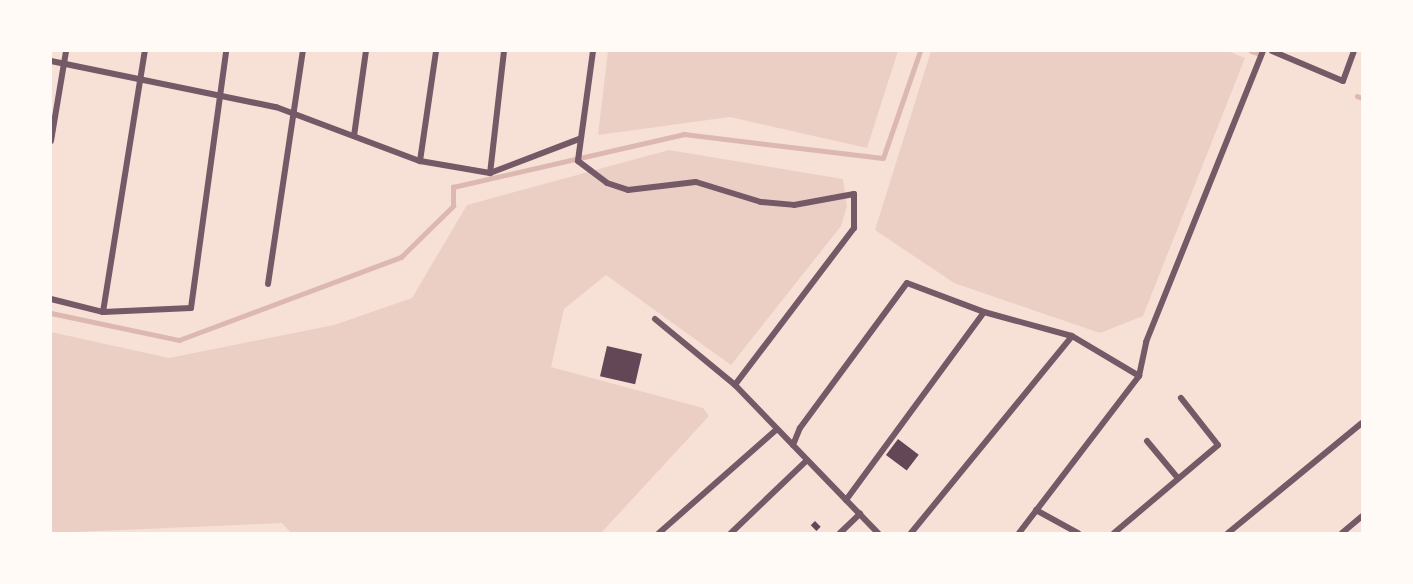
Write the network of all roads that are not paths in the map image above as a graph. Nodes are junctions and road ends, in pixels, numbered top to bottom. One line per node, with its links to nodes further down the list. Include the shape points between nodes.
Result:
1 (66, 51): 13 (street)
2 (145, 51): 14 (street)
3 (226, 51): 15 (street)
4 (303, 51): 16 (street)
5 (366, 51): 17 (street)
6 (436, 51): 20 (street)
7 (504, 51): 21 (street)
8 (593, 51): 18 (street)
9 (1263, 51): 28 (street, via 1146,342)
10 (1272, 51): 11 (street, via 1343,81)
11 (1354, 51)
12 (51, 62): 13 (street)
13 (64, 63): 14 (street); 19 (street)
14 (139, 76): 15 (street); 24 (street)
15 (220, 93): 16 (street); 24 (street, via 191,308)
16 (294, 112): 17 (street); 22 (street)
17 (354, 135): 20 (street)
18 (579, 140): 21 (street); 29 (street, via 578,161 607,183 628,190 696,182 761,202 794,205 854,194 854,228)
19 (51, 141)
20 (420, 161): 21 (street)
21 (490, 173)
22 (268, 284)
23 (51, 299): 24 (street)
24 (103, 312)
25 (984, 312): 27 (street); 34 (street, via 907,283 800,428); 37 (street)
26 (655, 319): 29 (street)
27 (1072, 336): 28 (street); 45 (street)
28 (1139, 376): 38 (street)
29 (735, 385): 32 (street)
30 (1181, 398): 36 (street, via 1218,445)
31 (1362, 423): 49 (street)
32 (777, 429): 34 (street); 41 (street)
33 (1147, 441): 36 (street)
34 (793, 446): 35 (street)
35 (807, 460): 37 (street); 42 (street)
36 (1177, 477): 48 (street)
37 (846, 500): 39 (street)
38 (1036, 510): 46 (street); 47 (street)
39 (860, 514): 43 (street); 44 (street)
40 (1362, 516): 50 (street)
41 (659, 533)
42 (731, 533)
43 (840, 533)
44 (878, 533)
45 (911, 533)
46 (1018, 533)
47 (1078, 533)
48 (1114, 533)
49 (1228, 533)
50 (1342, 533)

